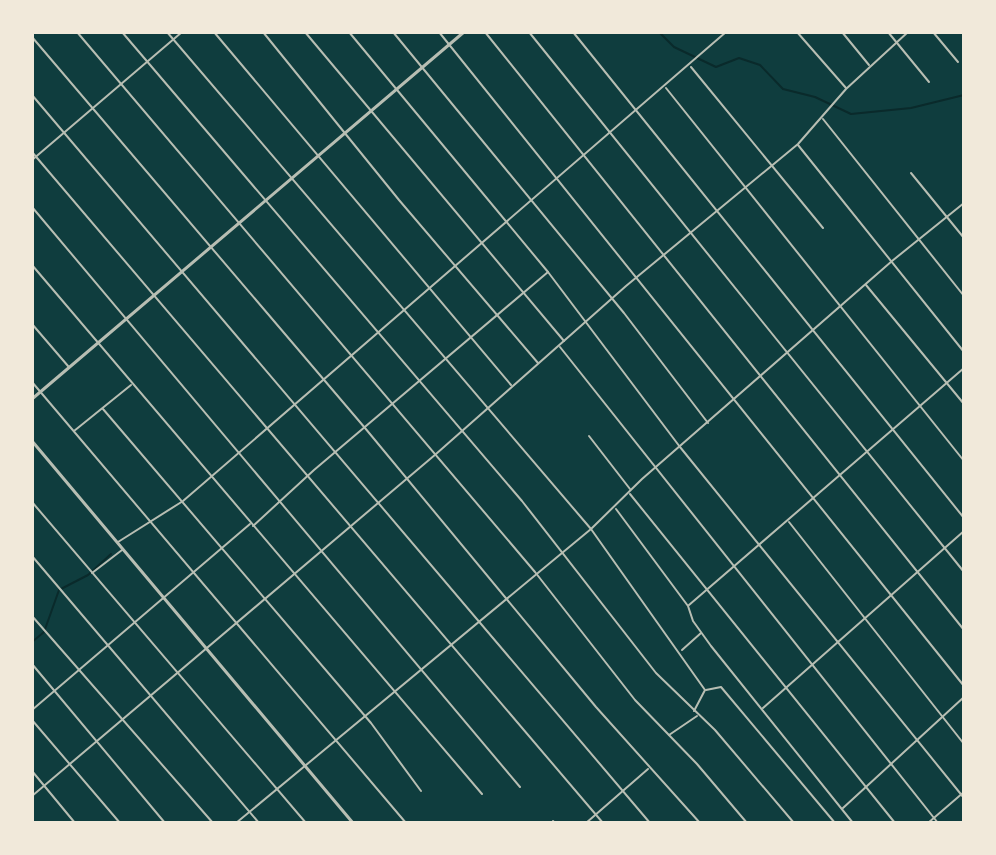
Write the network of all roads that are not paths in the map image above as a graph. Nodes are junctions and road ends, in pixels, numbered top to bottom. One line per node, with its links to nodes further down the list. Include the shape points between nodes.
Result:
1 (77, 32): 31 (street)
2 (122, 32): 25 (street)
3 (167, 32): 22 (street)
4 (182, 32): 22 (street)
5 (214, 32): 47 (street)
6 (263, 32): 42 (street)
7 (305, 32): 37 (street)
8 (349, 32): 34 (street)
9 (393, 32): 29 (street)
10 (439, 32): 24 (street)
11 (464, 32): 24 (street)
12 (485, 32): 46 (street)
13 (529, 32): 41 (street)
14 (573, 32): 38 (street)
15 (726, 32): 27 (street)
16 (797, 32): 33 (street)
17 (842, 32): 28 (street)
18 (888, 32): 23 (street)
19 (908, 32): 23 (street)
20 (933, 32): 26 (street)
21 (32, 37): 36 (street)
22 (174, 40): 25 (street); 52 (street)
23 (897, 43): 28 (street); 30 (street)
24 (449, 46): 29 (street); 51 (street)
25 (148, 62): 31 (street); 54 (street)
26 (958, 62)
27 (690, 66): 32 (street); 49 (street)
28 (871, 66): 33 (street)
29 (423, 68): 34 (street); 55 (street)
30 (929, 82)
31 (121, 85): 36 (street); 61 (street)
32 (665, 88): 38 (street); 53 (street)
33 (846, 89): 39 (street)
34 (397, 91): 37 (street); 60 (street)
35 (32, 95): 40 (street)
36 (93, 109): 40 (street); 67 (street)
37 (372, 111): 42 (street); 66 (street)
38 (638, 111): 41 (street); 58 (street)
39 (822, 118): 43 (street); 65 (street)
40 (64, 133): 45 (street); 72 (street)
41 (612, 133): 46 (street); 63 (street)
42 (345, 134): 47 (street); 71 (street)
43 (798, 144): 49 (street); 69 (street)
44 (32, 152): 45 (street)
45 (36, 156): 48 (street); 78 (street)
46 (585, 156): 51 (street); 68 (street)
47 (318, 157): 52 (street); 76 (street)
48 (32, 160)
49 (772, 165): 53 (street); 62 (street)
50 (911, 173): 59 (street)
51 (557, 179): 55 (street); 74 (street)
52 (291, 180): 54 (street); 82 (street)
53 (745, 188): 58 (street); 81 (street)
54 (267, 201): 61 (street); 88 (street)
55 (531, 201): 60 (street); 80 (street)
56 (964, 203): 59 (street)
57 (32, 207): 84 (street)
58 (717, 211): 63 (street); 87 (street)
59 (947, 216): 64 (street); 65 (street)
60 (505, 223): 66 (street); 73 (street)
61 (240, 224): 67 (street); 95 (street)
62 (823, 228)
63 (691, 233): 68 (street); 93 (street)
64 (964, 238)
65 (917, 240): 69 (street); 79 (street)
66 (480, 244): 71 (street); 77 (street)
67 (211, 247): 72 (street); 101 (street)
68 (664, 255): 74 (street); 100 (street)
69 (892, 261): 75 (street); 94 (street)
70 (32, 265): 91 (street)
71 (455, 267): 76 (street); 83 (street)
72 (182, 272): 78 (street); 110 (street)
73 (548, 272): 77 (street); 85 (street)
74 (637, 277): 80 (street); 109 (street)
75 (865, 284): 81 (street); 104 (street)
76 (430, 289): 82 (street); 89 (street)
77 (523, 294): 83 (street); 90 (street)
78 (155, 295): 84 (street); 117 (street)
79 (964, 296)
80 (612, 299): 85 (street); 116 (street)
81 (840, 307): 87 (street); 113 (street)
82 (404, 311): 88 (street); 96 (street)
83 (497, 316): 89 (street); 97 (street)
84 (126, 319): 91 (street); 127 (street)
85 (586, 323): 90 (street); 124 (street)
86 (32, 324): 98 (street)
87 (813, 331): 93 (street); 119 (street)
88 (378, 333): 95 (street); 103 (street)
89 (471, 337): 96 (street); 106 (street)
90 (565, 342): 92 (street)
91 (97, 343): 98 (street); 105 (street)
92 (559, 346): 97 (street); 130 (street)
93 (789, 352): 100 (street); 125 (street)
94 (964, 352)
95 (350, 355): 101 (street); 111 (street)
96 (446, 359): 103 (street); 114 (street)
97 (539, 363): 106 (street)
98 (69, 368): 107 (street)
99 (964, 368): 104 (street)
100 (761, 377): 109 (street); 131 (street)
101 (321, 379): 110 (street); 118 (street)
102 (32, 382): 107 (street)
103 (420, 382): 111 (street); 120 (street)
104 (947, 383): 112 (street); 113 (street)
105 (132, 384): 115 (street); 132 (street)
106 (512, 386): 114 (street)
107 (41, 392): 108 (street); 121 (street)
108 (32, 399)
109 (735, 400): 116 (street); 136 (street)
110 (294, 402): 117 (street); 126 (street)
111 (394, 404): 118 (street); 128 (street)
112 (964, 404)
113 (918, 405): 119 (street); 129 (street)
114 (487, 408): 120 (street); 147 (street)
115 (103, 409): 121 (street); 138 (street)
116 (708, 423): 124 (street)
117 (266, 426): 127 (street); 133 (street)
118 (365, 428): 126 (street); 134 (street)
119 (892, 429): 125 (street); 142 (street)
120 (462, 431): 128 (street); 154 (street)
121 (73, 432): 144 (street)
122 (589, 436): 135 (street)
123 (32, 441): 149 (street)
124 (680, 447): 130 (street); 150 (street)
125 (866, 450): 131 (street); 151 (street)
126 (336, 451): 133 (street); 140 (street)
127 (239, 452): 132 (street); 137 (street)
128 (436, 454): 134 (street); 160 (street)
129 (964, 461)
130 (654, 469): 135 (street); 157 (street)
131 (839, 474): 136 (street); 158 (street)
132 (210, 475): 138 (street); 145 (street)
133 (308, 476): 137 (street); 146 (street)
134 (407, 478): 140 (street); 166 (street)
135 (630, 492): 141 (street); 164 (street)
136 (813, 497): 143 (street); 165 (street)
137 (281, 500): 145 (street); 155 (street)
138 (183, 501): 144 (street); 152 (street)
139 (32, 502): 163 (street)
140 (379, 502): 146 (street); 172 (street)
141 (615, 508): 147 (street); 169 (street)
142 (964, 518)
143 (788, 521): 150 (street); 171 (street)
144 (149, 522): 149 (street); 159 (street)
145 (251, 525): 152 (street); 162 (street)
146 (351, 526): 155 (street); 178 (street)
147 (591, 529): 154 (street); 181 (street)
148 (964, 531): 151 (street)
149 (117, 543): 153 (street)
150 (759, 545): 157 (street); 177 (street)
151 (944, 547): 158 (street); 161 (street)
152 (222, 548): 159 (street); 168 (street)
153 (123, 549): 163 (street); 167 (street)
154 (561, 550): 160 (street); 196 (street, via 641,655)
155 (321, 551): 162 (street); 184 (street)
156 (32, 556): 179 (street)
157 (734, 568): 164 (street); 183 (street)
158 (918, 570): 165 (street); 175 (street)
159 (194, 572): 167 (street); 173 (street)
160 (535, 572): 166 (street); 202 (street)
161 (964, 572)
162 (292, 573): 168 (street); 191 (street)
163 (91, 574): 174 (street)
164 (707, 590): 169 (street); 188 (street)
165 (890, 594): 171 (street); 187 (street)
166 (507, 596): 172 (street); 209 (street)
167 (165, 597): 174 (street); 180 (street)
168 (263, 598): 173 (street); 197 (street)
169 (688, 606): 176 (street)
170 (32, 616): 185 (street)
171 (864, 618): 177 (street); 200 (street)
172 (479, 619): 178 (street); 217 (street)
173 (236, 623): 180 (street); 203 (street)
174 (134, 624): 179 (street); 186 (street)
175 (964, 630)
176 (702, 633): 181 (street); 194 (street)
177 (835, 641): 183 (street); 205 (street)
178 (450, 643): 184 (street); 223 (street)
179 (108, 646): 185 (street); 192 (street)
180 (207, 647): 186 (street); 208 (street)
181 (680, 652): 189 (street)
182 (32, 664): 190 (street)
183 (809, 665): 188 (street); 210 (street)
184 (422, 667): 191 (street); 213 (street)
185 (82, 669): 190 (street); 199 (street)
186 (177, 673): 192 (street); 215 (street)
187 (964, 686)
188 (785, 687): 194 (street); 214 (street)
189 (705, 690): 196 (street); 240 (street, via 721,687)
190 (54, 692): 195 (street); 204 (street)
191 (392, 692): 197 (street); 218 (street)
192 (150, 694): 199 (street); 222 (street)
193 (964, 697): 200 (street)
194 (762, 708): 221 (street)
195 (32, 710)
196 (694, 712): 198 (street)
197 (363, 715): 203 (street); 216 (street)
198 (698, 715): 202 (street); 239 (street)
199 (122, 717): 204 (street); 228 (street)
200 (942, 717): 205 (street); 206 (street)
201 (32, 720): 207 (street)
202 (668, 735): 238 (street)
203 (336, 739): 208 (street); 233 (street)
204 (97, 741): 207 (street); 227 (street)
205 (918, 743): 210 (street); 219 (street)
206 (964, 744)
207 (70, 763): 212 (street); 226 (street)
208 (305, 764): 215 (street); 232 (street)
209 (650, 767): 217 (street); 237 (street)
210 (892, 767): 214 (street); 224 (street)
211 (32, 771): 212 (street)
212 (45, 785): 220 (street); 225 (street)
213 (520, 787)
214 (869, 788): 221 (street); 242 (street)
215 (276, 789): 222 (street); 231 (street)
216 (421, 791)
217 (623, 791): 223 (street); 236 (street)
218 (482, 794)
219 (963, 795): 224 (street)
220 (32, 796)
221 (842, 809): 241 (street)
222 (250, 811): 229 (street); 230 (street)
223 (596, 814): 234 (street); 235 (street)
224 (933, 817): 243 (street); 244 (street)
225 (75, 823)
226 (120, 823)
227 (165, 823)
228 (213, 823)
229 (236, 823)
230 (259, 823)
231 (306, 823)
232 (353, 823)
233 (406, 823)
234 (586, 823)
235 (603, 823)
236 (650, 823)
237 (700, 823)
238 (747, 823)
239 (794, 823)
240 (835, 823)
241 (853, 823)
242 (895, 823)
243 (928, 823)
244 (938, 823)

